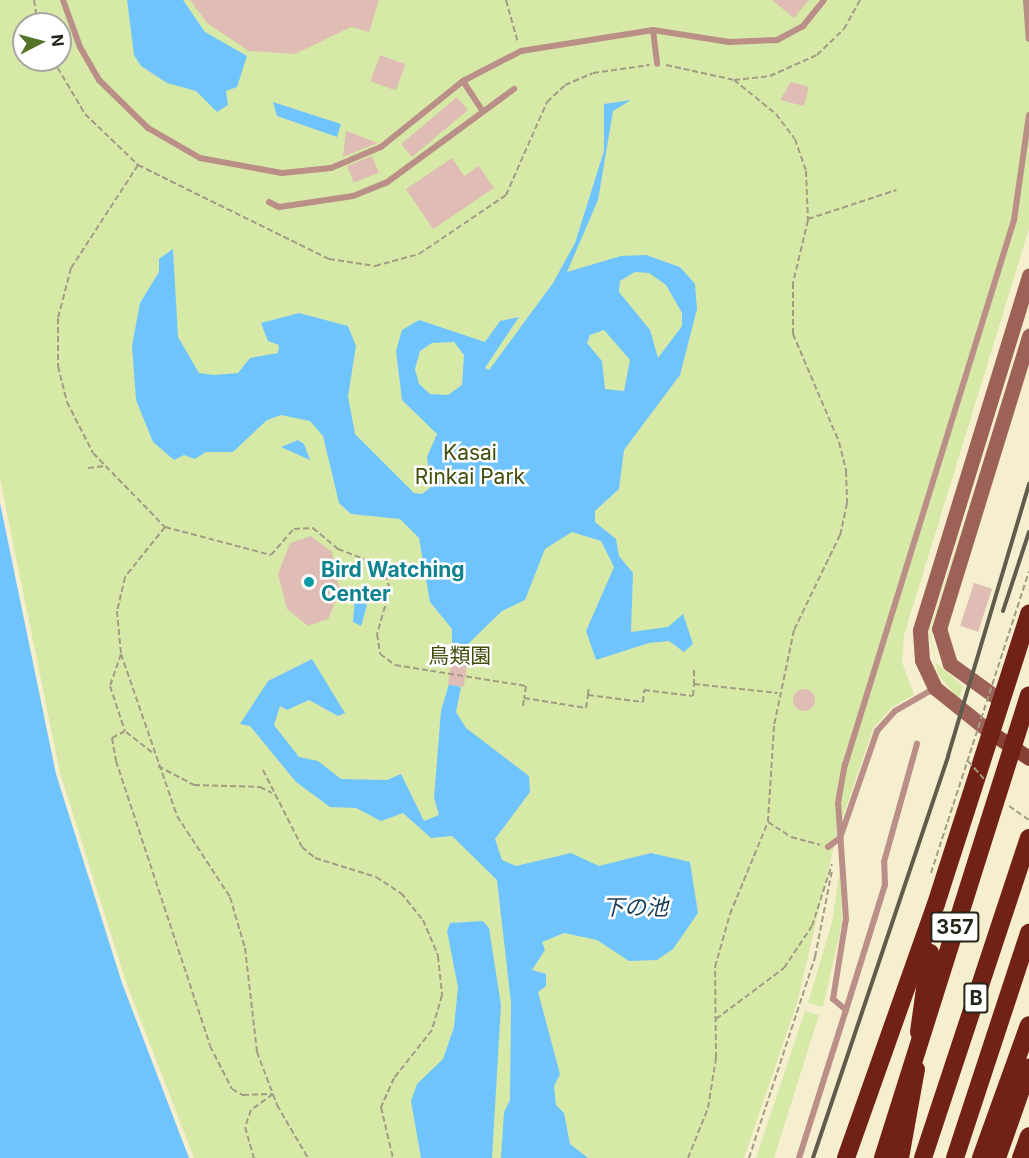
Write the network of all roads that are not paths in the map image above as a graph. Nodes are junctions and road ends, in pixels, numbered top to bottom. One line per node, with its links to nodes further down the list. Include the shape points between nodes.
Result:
1 (63, 0): 7 (lane, via 80,47 121,104 173,145 253,171 331,168 381,147)
2 (824, 0): 4 (lane, via 804,26 777,40 729,42)
3 (1026, 0): 5 (lane)
4 (653, 30): 6 (lane); 7 (lane, via 521,51)
5 (1029, 39)
6 (657, 64)
7 (463, 81): 9 (lane)
8 (514, 89): 9 (lane)
9 (481, 109): 11 (lane, via 429,156 386,183 353,196 279,207)
10 (1029, 115): 13 (lane)
11 (269, 202)
12 (1005, 219): 13 (lane)
13 (1014, 220): 25 (lane, via 963,373 845,765)
14 (1029, 275): 17 (street, via 920,630 922,660)
15 (1029, 336): 19 (street, via 939,629 950,663)
16 (1029, 614): 19 (highway)
17 (935, 688): 22 (street); 25 (lane, via 895,711 877,731)
18 (1029, 696): 28 (highway, 357, bridge)
19 (1000, 700): 20 (main road); 22 (highway)
20 (1029, 720)
21 (1029, 731): 28 (highway, bridge)
22 (990, 732): 24 (main road); 29 (highway)
23 (917, 744): 31 (lane, via 884,862 885,885)
24 (1029, 758)
25 (840, 838): 27 (lane); 31 (lane, via 846,919 833,999)
26 (1029, 838): 41 (highway, B)
27 (828, 847)
28 (965, 893): 39 (highway, 357, bridge)
29 (936, 904): 33 (highway); 40 (highway, via 912,1109)
30 (1029, 933): 42 (highway, B)
31 (846, 1010): 36 (lane)
32 (1029, 1025): 43 (highway)
33 (894, 1026): 37 (highway); 38 (highway)
34 (1029, 1066): 44 (highway)
35 (1029, 1136): 45 (highway)
36 (799, 1158)
37 (846, 1158)
38 (860, 1158)
39 (883, 1158)
40 (900, 1158)
41 (923, 1158)
42 (955, 1158)
43 (981, 1158)
44 (998, 1158)
45 (1021, 1158)

